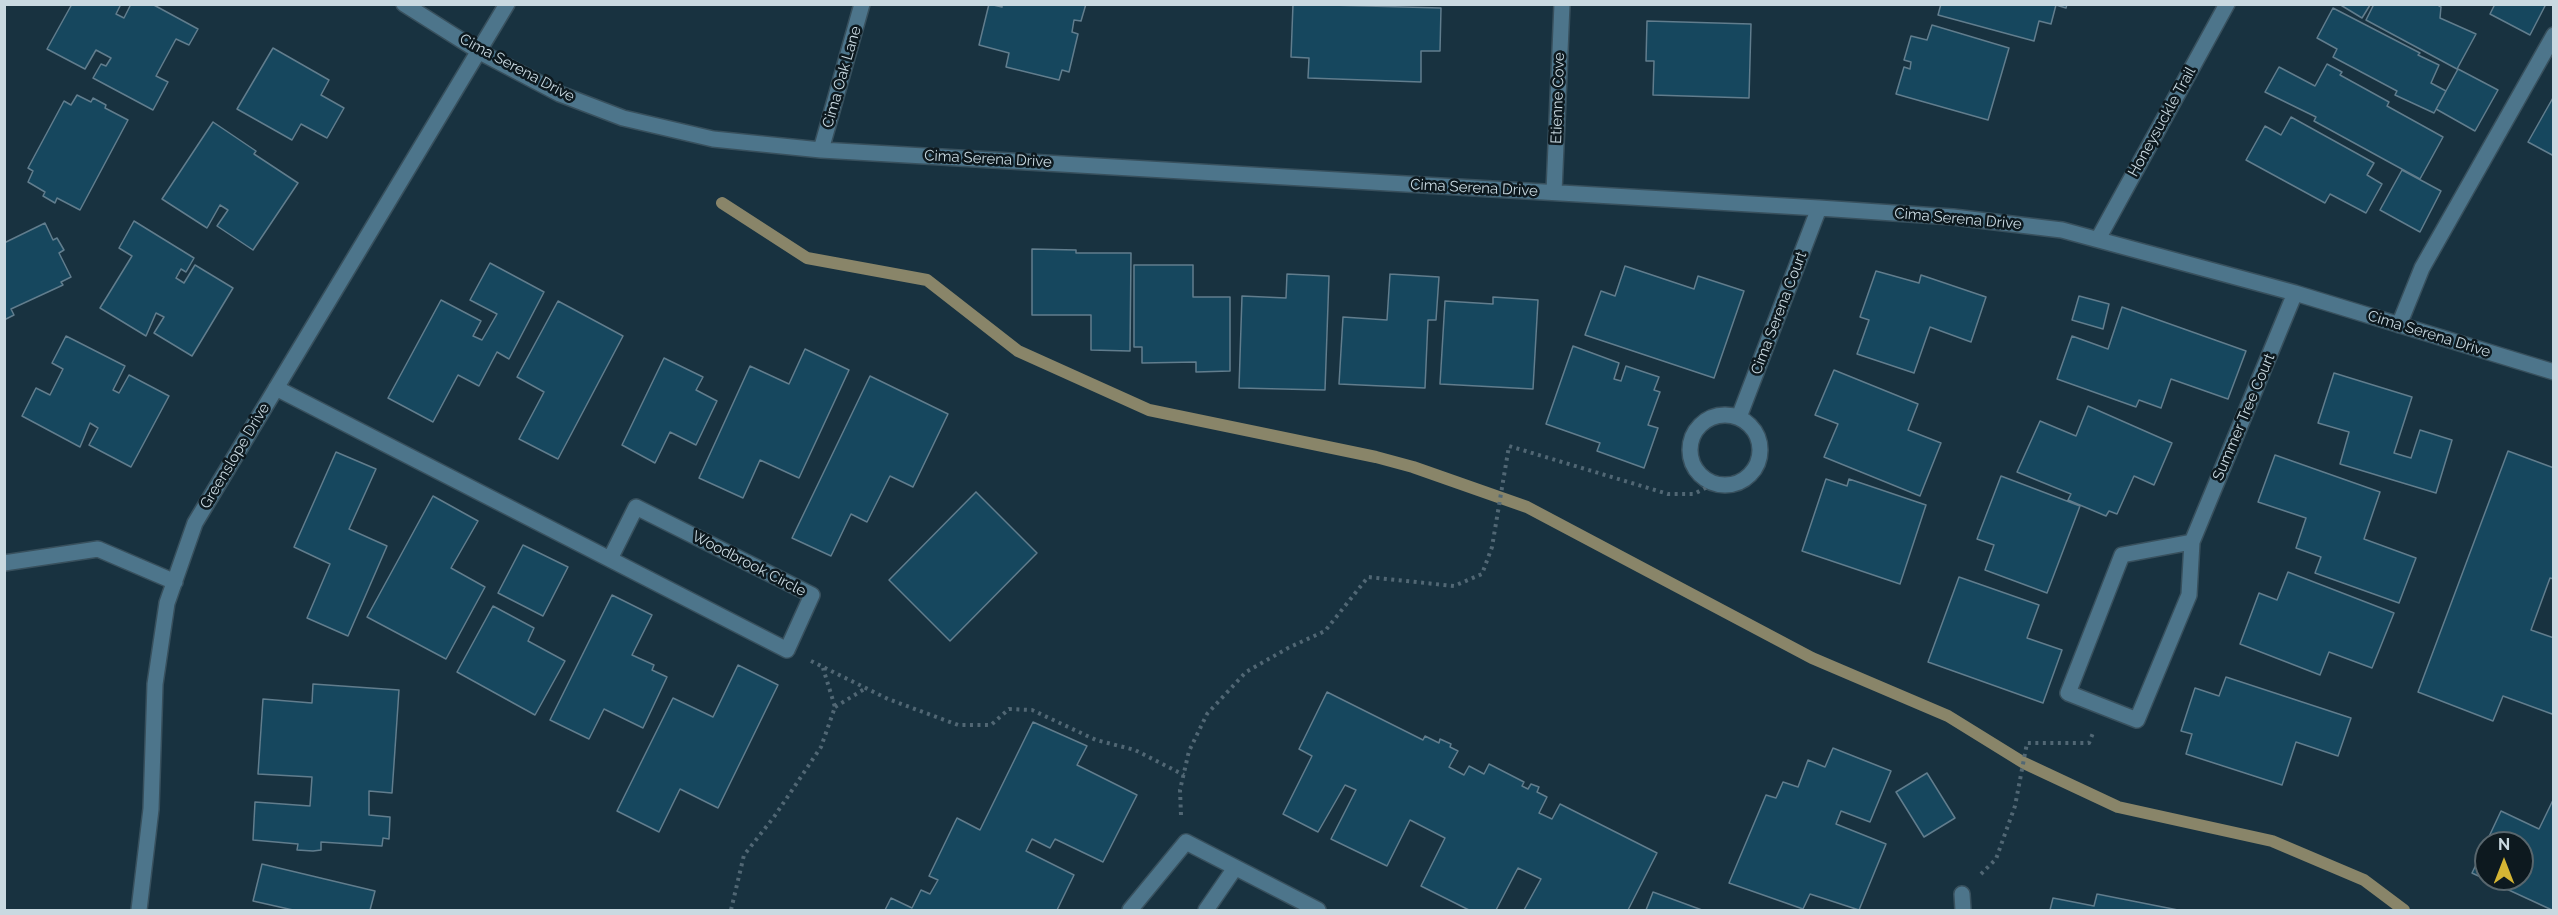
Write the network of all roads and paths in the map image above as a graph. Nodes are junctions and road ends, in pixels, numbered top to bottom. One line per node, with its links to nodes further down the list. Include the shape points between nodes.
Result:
1 (404, 4): 7 (street, Cima Serena Drive)
2 (507, 4): 7 (street, Greenslope Drive)
3 (862, 4): 8 (street, Cima Oak Lane)
4 (1562, 4): 9 (street, Etienne Cove)
5 (2227, 4): 11 (street, Honeysuckle Trail)
6 (2553, 35): 13 (street, via 2422,268)
7 (480, 52): 8 (street, Cima Serena Drive, via 560,94 623,118 713,139); 15 (street, Greenslope Drive)
8 (822, 150): 9 (street, Cima Serena Drive)
9 (1554, 192): 10 (street, Cima Serena Drive)
10 (1819, 208): 11 (street, Cima Serena Drive, via 1964,218 2062,230); 16 (street, Cima Serena Court)
11 (2098, 240): 12 (street, Cima Serena Drive)
12 (2295, 292): 13 (street, Cima Serena Drive); 18 (street, Summer Tree Court)
13 (2399, 325): 14 (street, Cima Serena Drive)
14 (2553, 372)
15 (276, 388): 19 (street); 21 (street, Greenslope Drive, via 195,524)
16 (1739, 417): 17 (street, via 1756,433 1761,457 1748,478 1726,486); 17 (street, via 1713,417 1694,432 1690,444 1694,468)
17 (1713, 484): 27 (path, via 1694,494 1668,494 1509,446 1492,547 1482,574 1454,586 1368,577 1325,631 1246,672 1207,714)
18 (2192, 542): 18 (street, Summer Tree Court, via 2189,595 2137,720 2068,693 2122,555)
19 (610, 559): 22 (street); 22 (street, Woodbrook Circle, via 636,507 812,595)
20 (4, 563): 21 (street, via 98,549)
21 (175, 582): 31 (street, Greenslope Drive, via 167,603 155,684 151,809)
22 (787, 650): 23 (path)
23 (823, 667): 24 (path); 25 (path)
24 (866, 688): 25 (path); 27 (path, via 958,725 992,725 1009,708 1032,710 1096,740 1135,750)
25 (835, 707): 32 (path, via 822,747 744,855)
26 (2089, 743): 30 (path, via 2028,743 2015,806 1996,859)
27 (1184, 774): 28 (path, via 1179,806)
28 (1186, 842): 29 (street); 33 (street)
29 (1235, 868): 34 (street); 35 (street)
30 (1962, 894): 36 (street)
31 (139, 910)
32 (731, 910)
33 (1130, 910)
34 (1206, 910)
35 (1318, 910)
36 (1963, 910)

